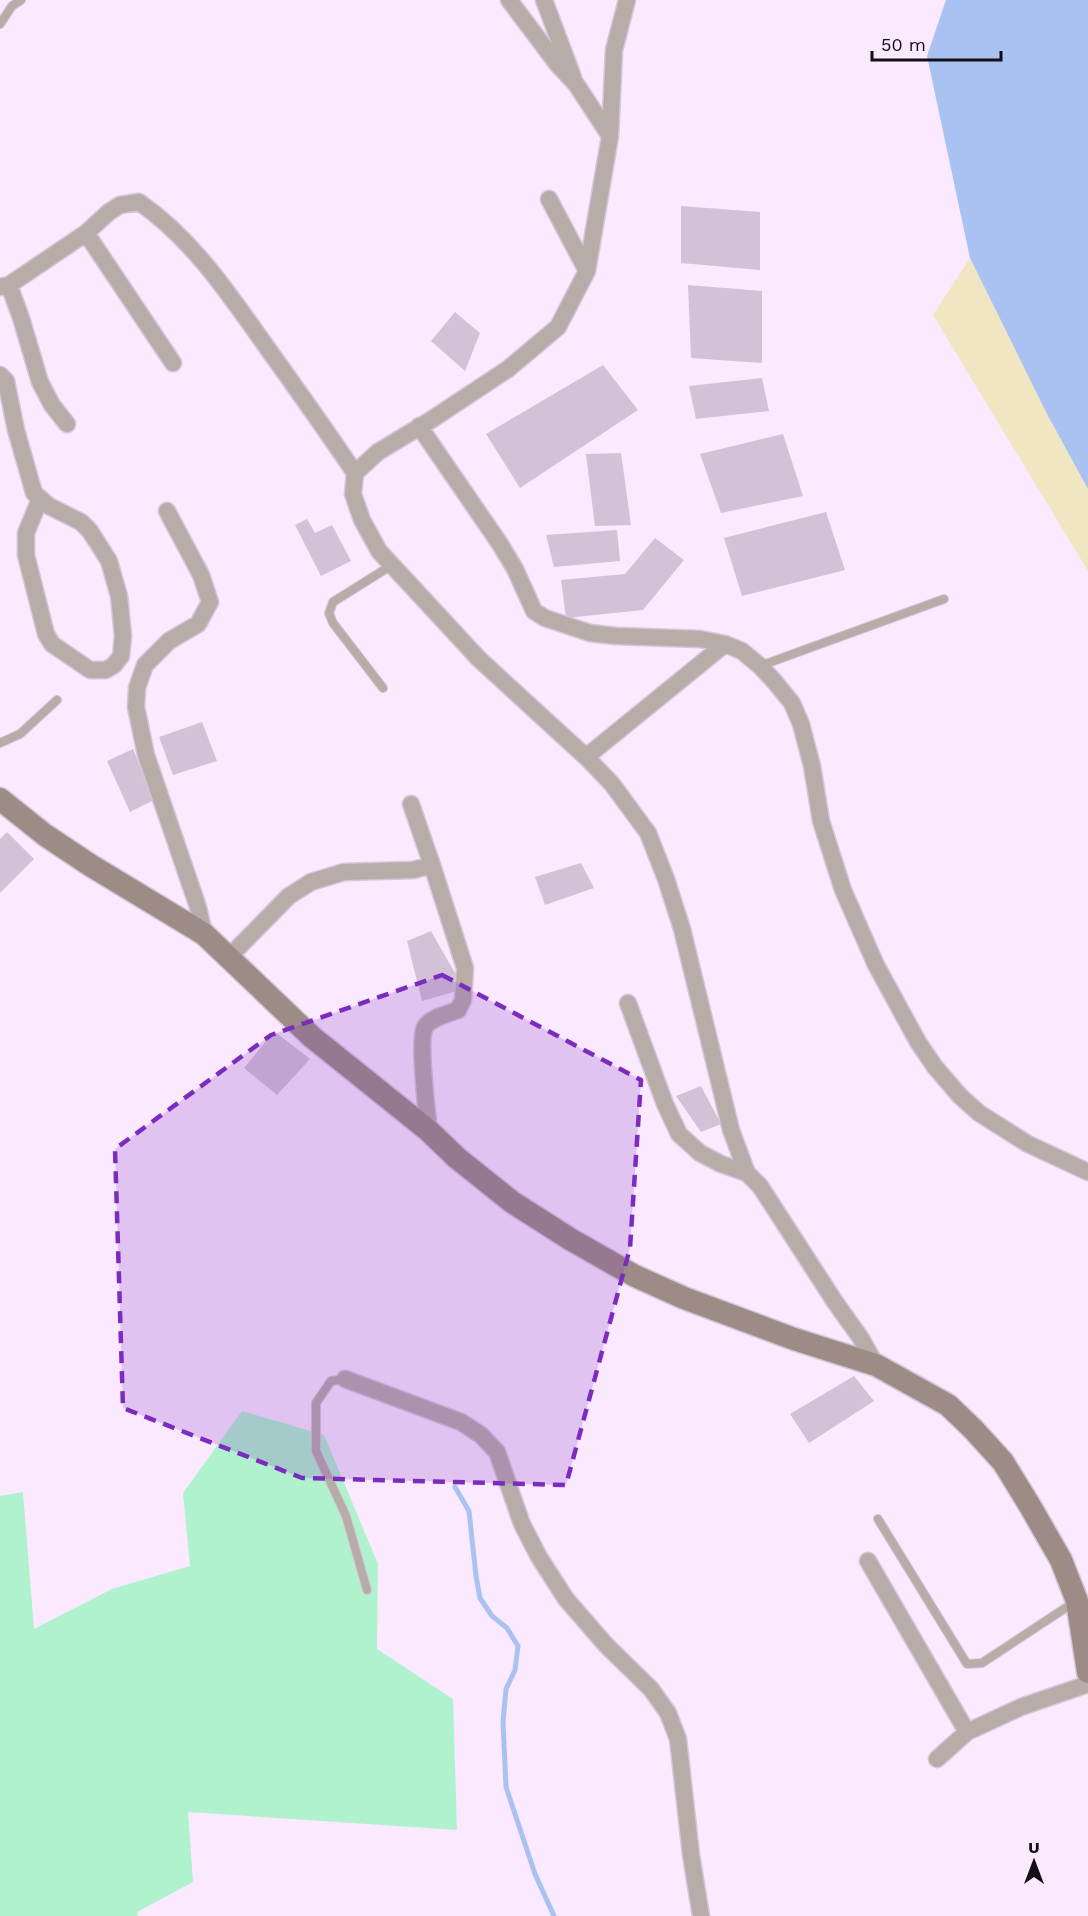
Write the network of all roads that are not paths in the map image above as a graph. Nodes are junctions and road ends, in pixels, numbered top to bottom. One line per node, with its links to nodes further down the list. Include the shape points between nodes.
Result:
1 (21, 0): 5 (lane)
2 (509, 0): 6 (street)
3 (544, 0): 6 (street)
4 (627, 0): 7 (street, via 614,50)
5 (0, 24)
6 (576, 84): 7 (street)
7 (610, 136): 10 (street)
8 (549, 199): 10 (street)
9 (86, 233): 11 (street); 12 (street); 16 (street, via 120,205 140,202 155,213 193,249 232,298)
10 (587, 272): 15 (street, via 558,327 508,369)
11 (4, 286): 14 (street, via 21,318 40,382)
12 (173, 363)
13 (0, 375): 17 (street, via 6,381 34,493)
14 (67, 424)
15 (419, 426): 16 (street, via 378,452); 21 (street, via 501,544 534,611 590,633)
16 (355, 473): 19 (street, via 353,494 362,520)
17 (40, 499): 17 (street, via 81,522 109,561 120,596 123,636 121,656 106,670 90,670 52,644 46,634 26,555 26,533)
18 (167, 511): 30 (street, via 201,575 210,602 198,624 169,641 145,665 137,688 136,707 146,755)
19 (392, 566): 23 (lane, via 333,602 329,613); 26 (street, via 478,659)
20 (944, 599): 22 (lane)
21 (725, 644): 22 (street, via 742,651); 26 (street)
22 (760, 666): 34 (street, via 792,703 801,724 821,821 843,890 876,965 918,1042 979,1113 1028,1144)
23 (383, 688)
24 (57, 700): 25 (lane, via 20,734)
25 (0, 743)
26 (586, 757): 35 (street, via 612,784 648,833 666,879 731,1130)
27 (0, 799): 30 (street, via 90,865)
28 (411, 804): 29 (street)
29 (432, 865): 31 (street, via 413,870 344,872 311,882 282,903); 33 (street, via 465,968 463,1000 458,1010 431,1021 425,1028)
30 (204, 934): 31 (street)
31 (228, 958): 33 (street, via 312,1037)
32 (628, 1003): 35 (street, via 679,1134 700,1153)
33 (429, 1131): 36 (street, via 512,1202 635,1276 794,1339)
34 (1088, 1172)
35 (747, 1173): 36 (street, via 760,1186)
36 (876, 1365): 41 (street, via 948,1405 1003,1462 1061,1560)
37 (345, 1379): 40 (lane, via 331,1381 316,1403 316,1451 346,1516); 46 (street, via 461,1422 497,1452 522,1524 539,1557 606,1645 651,1689 668,1713 678,1739)
38 (878, 1519): 41 (lane, via 966,1664 982,1663)
39 (868, 1561): 44 (street)
40 (367, 1590)
41 (1077, 1601): 42 (street)
42 (1088, 1672)
43 (1088, 1684): 44 (street, via 1021,1707)
44 (967, 1732): 45 (street)
45 (937, 1759)
46 (701, 1916)

